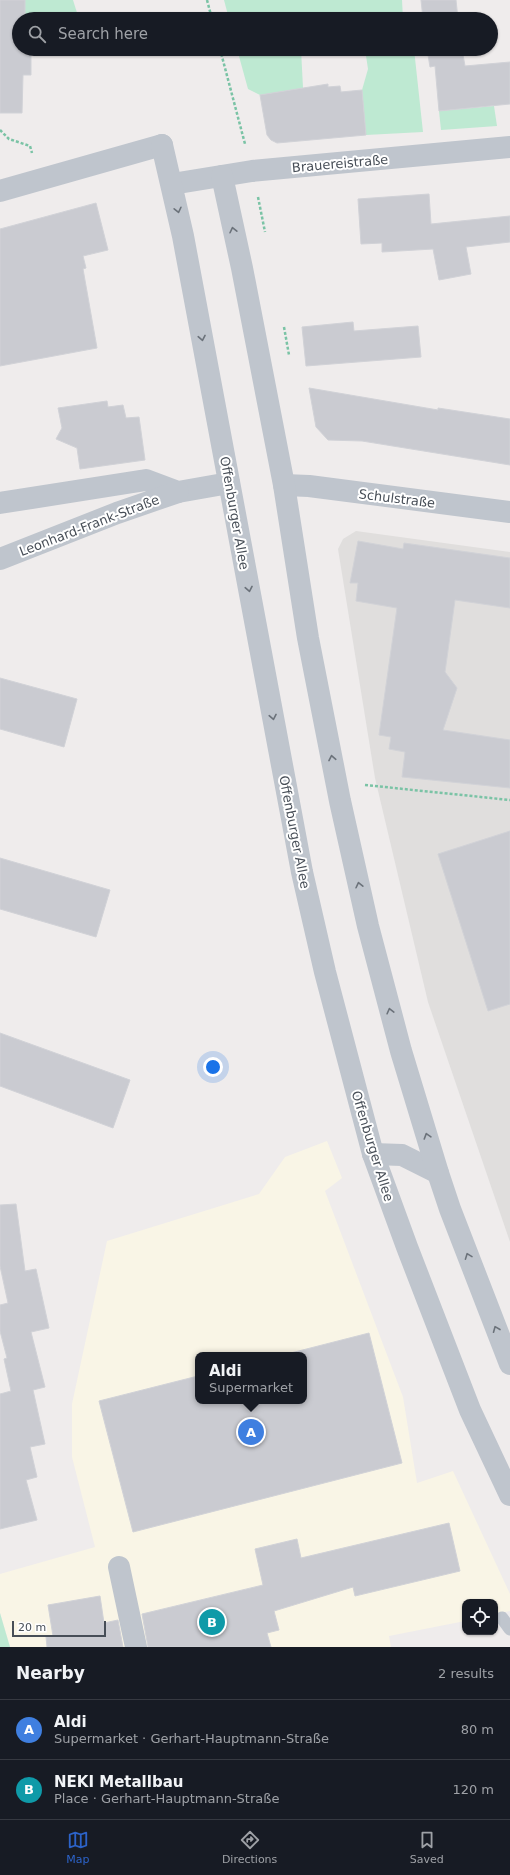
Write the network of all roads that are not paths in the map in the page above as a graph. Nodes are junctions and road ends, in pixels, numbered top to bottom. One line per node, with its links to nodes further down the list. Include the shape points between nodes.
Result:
1 (510, 147): 2 (street, Brauereistraße)
2 (222, 176): 3 (street, Brauereistraße); 6 (street, one-way to 2)
3 (172, 184): 4 (street, Offenburger Allee, via 162,145); 5 (street, Offenburger Allee, one-way to 5)
4 (0, 191)
5 (229, 483): 7 (street, Leonhard-Frank-Straße); 11 (street, Offenburger Allee, one-way to 11, via 302,872 325,972)
6 (284, 485): 9 (street, Schulstraße); 12 (street, one-way to 6, via 401,1051 368,926 340,801 308,638)
7 (178, 492): 8 (street, Leonhard-Frank-Straße, via 146,480); 10 (street, Leonhard-Frank-Straße)
8 (0, 503)
9 (510, 512)
10 (0, 559)
11 (373, 1154): 12 (street, via 402,1154); 14 (street, Offenburger Allee, via 470,1410)
12 (438, 1173): 13 (street, one-way to 12)
13 (510, 1364)
14 (510, 1495)
15 (119, 1567): 18 (street)
16 (502, 1618): 17 (lane)
17 (510, 1629)
18 (136, 1647)

